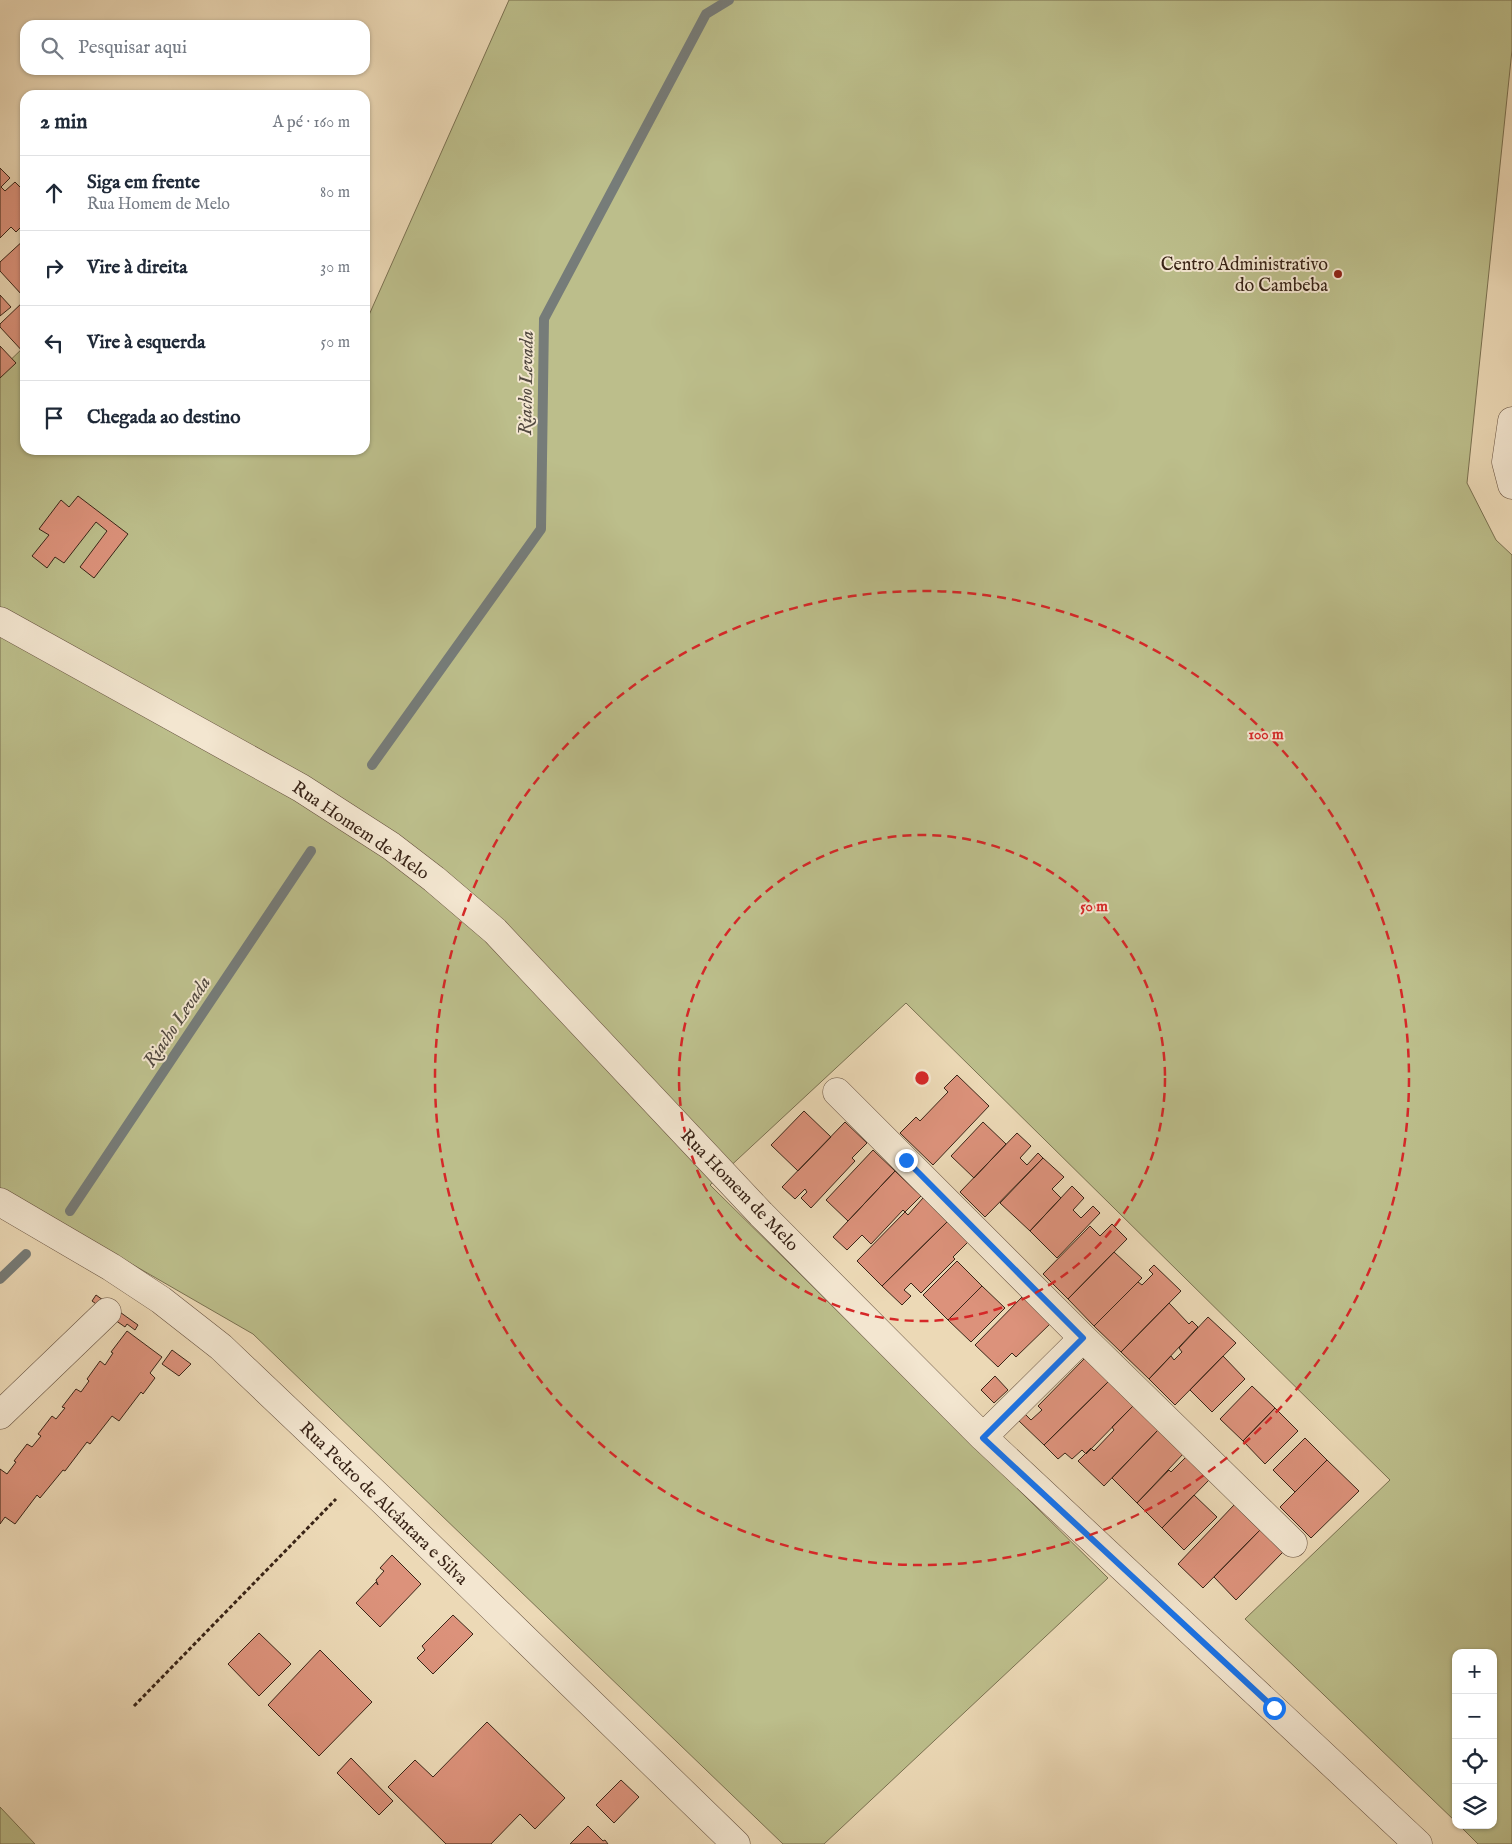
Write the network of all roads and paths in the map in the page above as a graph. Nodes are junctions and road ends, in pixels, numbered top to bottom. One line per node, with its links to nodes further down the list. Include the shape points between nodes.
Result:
1 (1512, 421): 2 (street, via 1506,462)
2 (1512, 485)
3 (0, 621): 9 (street, Rua Homem de Melo, via 301,788 391,846 434,879 495,931 762,1214)
4 (837, 1092): 7 (street)
5 (0, 1202): 6 (street, Rua Pedro de Alcântara e Silva, via 112,1266)
6 (137, 1284): 8 (street); 10 (street, Rua Pedro de Alcântara e Silva, via 220,1347)
7 (1083, 1338): 9 (street); 11 (street)
8 (0, 1415)
9 (983, 1438): 14 (street, Rua Homem de Melo)
10 (357, 1478): 12 (path); 13 (street, Rua Pedro de Alcântara e Silva)
11 (1293, 1544)
12 (134, 1706)
13 (736, 1844)
14 (1418, 1844)

